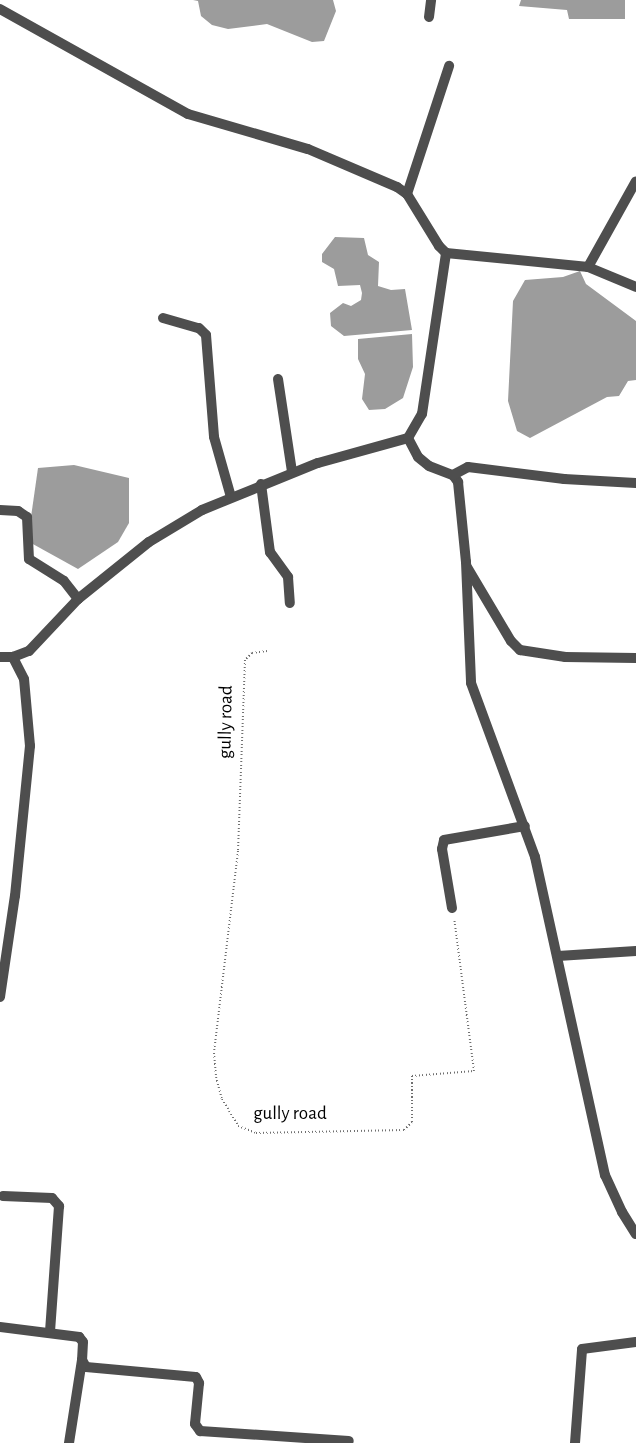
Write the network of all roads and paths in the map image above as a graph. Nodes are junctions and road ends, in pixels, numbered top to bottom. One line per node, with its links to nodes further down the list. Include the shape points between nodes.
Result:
1 (431, 0): 3 (street)
2 (0, 9): 6 (street, via 188,114 308,149 358,168)
3 (430, 18)
4 (449, 66): 6 (street)
5 (636, 181): 8 (street)
6 (407, 194): 7 (street, via 438,246)
7 (446, 253): 8 (street); 12 (street, via 422,414)
8 (588, 267): 9 (street)
9 (636, 287)
10 (163, 318): 17 (street, via 199,328 206,336 214,437)
11 (278, 379): 13 (street)
12 (408, 438): 13 (street); 14 (street, via 418,457 429,466)
13 (292, 472): 16 (street)
14 (453, 474): 15 (street, via 468,467 564,479); 19 (street, via 460,491)
15 (636, 483)
16 (262, 484): 17 (street); 21 (street, via 270,552 288,577)
17 (231, 497): 20 (street, via 202,510 149,542)
18 (0, 510): 20 (street, via 18,511 27,517 29,559 64,581)
19 (466, 566): 25 (street, via 511,641 520,650 565,657); 26 (street, via 470,683)
20 (78, 599): 24 (street, via 29,651)
21 (290, 603)
22 (267, 651): 27 (path, gully road, via 252,653 245,660 238,851 214,1053 222,1099 238,1126 256,1133 404,1130 412,1122 412,1076 474,1071)
23 (0, 657): 24 (street)
24 (13, 657): 30 (street, via 24,679 30,746 15,896)
25 (636, 658)
26 (525, 826): 27 (street, via 444,840 442,849); 29 (street)
27 (452, 908)
28 (636, 951): 29 (street)
29 (558, 956): 32 (street, via 592,1127 605,1175)
30 (0, 997)
31 (3, 1196): 34 (street, via 52,1198 60,1206)
32 (636, 1234)
33 (0, 1327): 34 (street)
34 (50, 1333): 36 (street, via 82,1339)
35 (636, 1342): 40 (street, via 582,1349)
36 (82, 1360): 37 (street, via 86,1367 91,1368 196,1377 200,1383 196,1424 200,1431); 39 (street)
37 (283, 1440): 38 (street)
38 (349, 1440)
39 (69, 1443)
40 (575, 1443)

